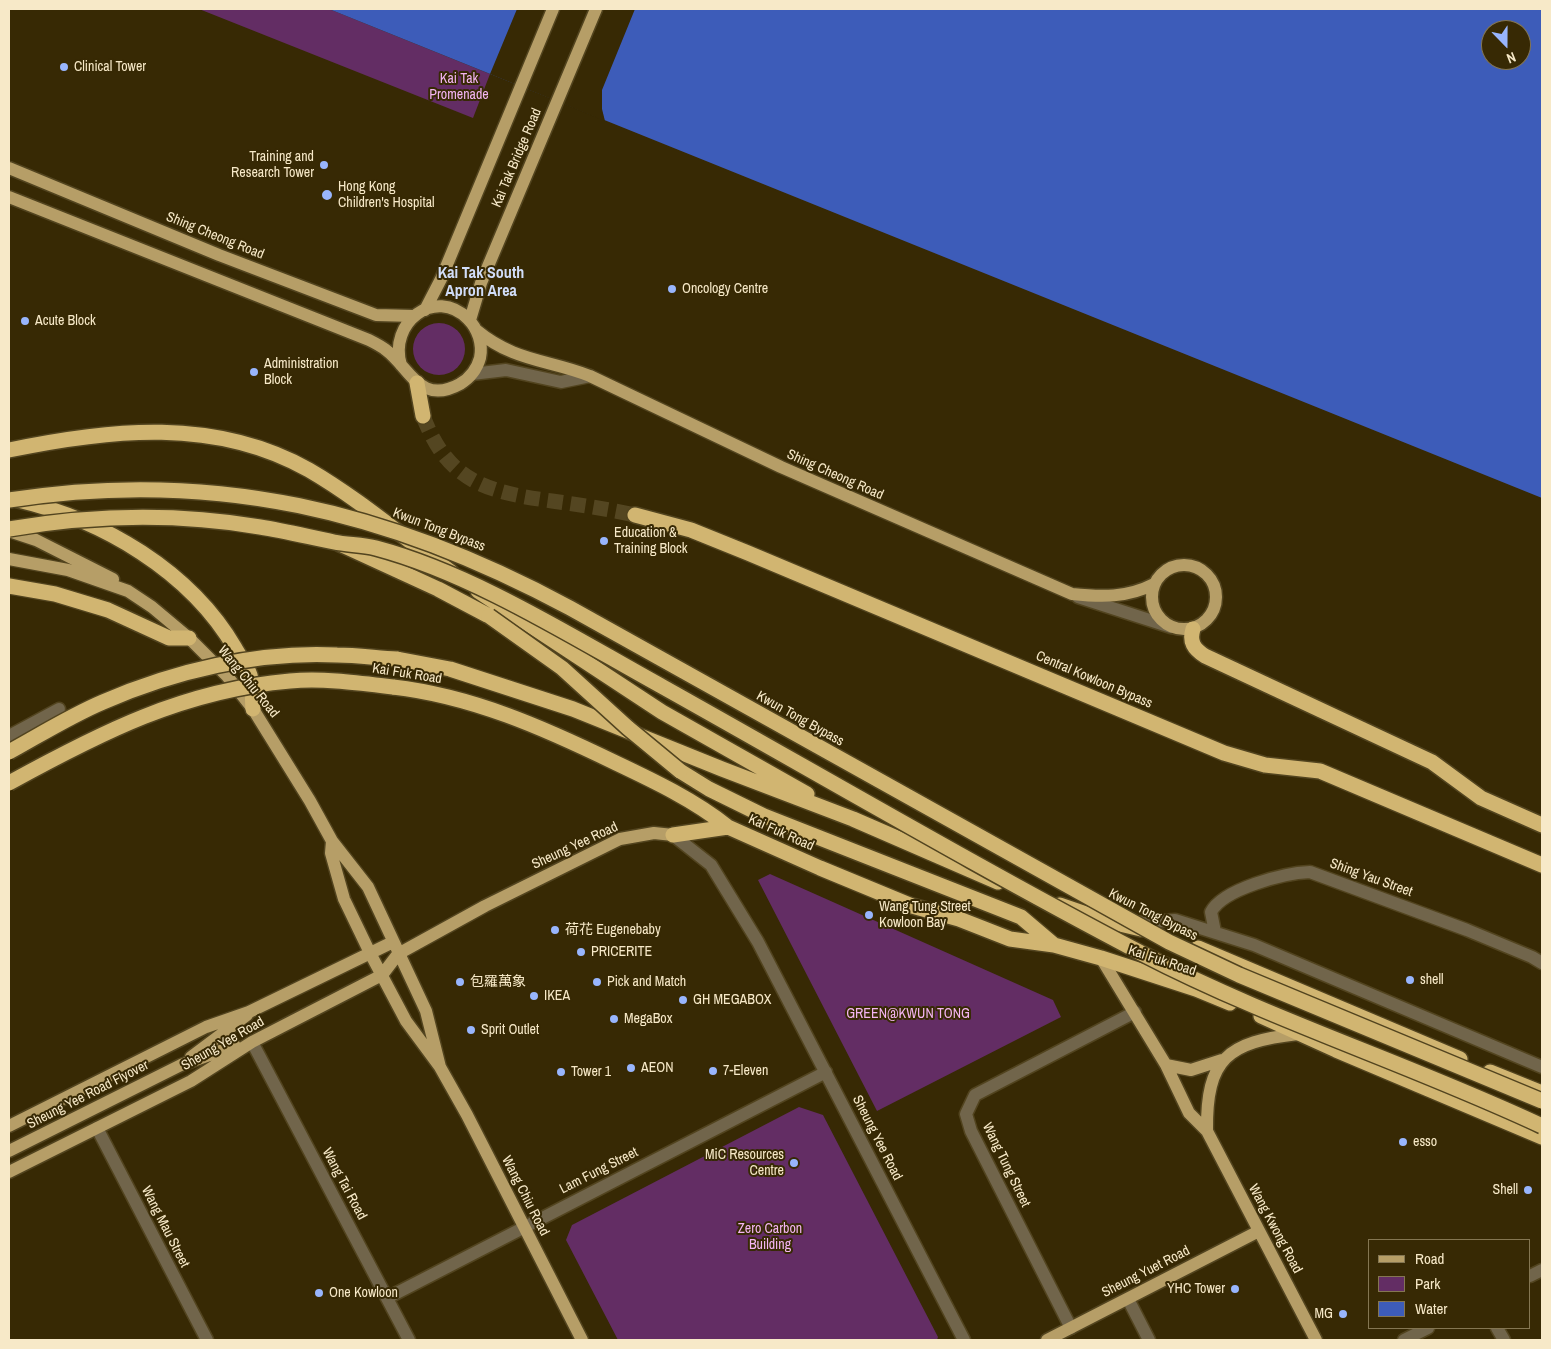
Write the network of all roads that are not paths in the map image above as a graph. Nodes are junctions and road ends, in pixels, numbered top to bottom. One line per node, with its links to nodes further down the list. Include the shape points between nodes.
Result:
1 (553, 9): 5 (main road, Kai Tak Bridge Road, via 441,280)
2 (596, 9): 6 (main road, Kai Tak Bridge Road, via 476,294)
3 (9, 168): 5 (main road, Shing Cheong Road, via 219,255 376,315)
4 (9, 197): 7 (main road, via 370,340)
5 (419, 313): 6 (main road, Shing Cheong Road, via 434,308 451,309); 7 (main road, via 400,334)
6 (473, 325): 8 (main road, via 481,347 478,365); 9 (main road, Shing Cheong Road, via 506,352)
7 (401, 365): 10 (main road)
8 (472, 374): 9 (street, via 506,370 561,382); 10 (main road, via 444,390)
9 (590, 376): 21 (main road, Shing Cheong Road, via 781,467)
10 (417, 383): 11 (highway)
11 (423, 416)
12 (9, 450): 30 (highway, via 75,438 160,430 212,435 284,458 335,486 497,605 654,706)
13 (9, 499): 26 (highway, via 51,510 102,530 170,574 200,603 231,641 250,675); 55 (highway, Kwun Tong Bypass, bridge, via 105,490 242,496 330,511 431,542 494,569 570,608 1169,942 1248,979)
14 (635, 515): 35 (highway, Central Kowloon Bypass, via 691,530 748,553 1224,753 1265,765 1320,771)
15 (9, 530): 16 (highway, bridge, via 94,519 154,518 257,526); 20 (main road, Wang Chiu Road, via 120,582)
16 (338, 543): 38 (highway, bridge, via 462,601 517,634 562,668 652,750 709,790 764,816 1021,917); 57 (highway, bridge, via 372,547 397,555 498,597 1150,957 1264,1011)
17 (9, 559): 20 (main road, Wang Chiu Road, via 68,570)
18 (1154, 584): 21 (main road, Shing Cheong Road, via 1120,596); 22 (main road, via 1151,594 1154,609); 23 (main road, Shing Cheong Road, via 1168,568 1178,565 1193,566 1207,574 1214,584 1216,605 1205,622)
19 (9, 586): 24 (highway, via 55,594 108,610 169,638)
20 (128, 592): 24 (main road, Wang Chiu Road)
21 (1072, 594): 22 (street, Shing Cheong Road)
22 (1171, 627): 23 (main road, Shing Cheong Road)
23 (1193, 629): 31 (highway, via 1192,643 1196,651 1432,762 1481,798)
24 (189, 638): 26 (main road, Wang Chiu Road)
25 (59, 709): 27 (street)
26 (254, 709): 34 (main road, Wang Chiu Road)
27 (9, 736)
28 (9, 752): 30 (highway, Kai Fuk Road, bridge, via 69,718 136,689 237,662 335,654 417,662 475,677 573,709)
29 (9, 783): 32 (highway, Kai Fuk Road, bridge, via 80,744 148,713 188,700 247,686 291,681 340,681 437,694 488,708 562,737 669,789 708,811)
30 (853, 819): 36 (highway, Kai Fuk Road, via 1031,895)
31 (1542, 826)
32 (728, 827): 33 (highway); 38 (highway, Kai Fuk Road, via 912,906 959,919 1010,939)
33 (673, 835): 39 (main road, Sheung Yee Road, via 654,833 613,842); 53 (street, Sheung Yee Road, via 711,865 722,880)
34 (332, 841): 39 (main road, Wang Chiu Road, via 368,887); 40 (main road, Wang Chiu Road, via 331,852 344,899)
35 (1542, 865)
36 (1123, 924): 37 (street, Kai Fuk Road, via 1175,920); 54 (highway, Kai Fuk Road, via 1181,941)
37 (1215, 932): 42 (street, Shing Yau Street, via 1211,912 1220,900 1291,873 1310,872 1429,915); 52 (street, Kai Fuk Road, via 1254,945)
38 (1054, 945): 41 (highway, Kai Fuk Road)
39 (396, 948): 40 (main road, Sheung Yee Road); 43 (main road, Sheung Yee Road); 51 (main road, Wang Chiu Road, via 426,1011)
40 (370, 953): 43 (main road, Wang Chiu Road); 44 (main road, Sheung Yee Road)
41 (1101, 958): 45 (main road, Wang Kwong Road); 46 (highway, Kai Fuk Road, via 1196,989)
42 (1542, 963)
43 (382, 976): 47 (main road, Sheung Yee Road); 51 (main road, Wang Chiu Road, via 406,1022)
44 (249, 1012): 49 (main road, Sheung Yee Road Flyover, via 243,1020); 56 (main road, Sheung Yee Road, via 206,1027)
45 (1135, 1012): 50 (main road, Wang Kwong Road); 67 (street, Wang Tung Street, via 975,1095 966,1114 970,1131)
46 (1298, 1034): 48 (main road, via 1258,1041); 60 (highway, Kai Fuk Road)
47 (252, 1042): 49 (main road, Sheung Yee Road Flyover); 58 (main road, Sheung Yee Road, via 191,1080); 65 (street, Wang Tai Road)
48 (1222, 1060): 50 (main road, via 1191,1070); 59 (main road, Wang Kwong Road, via 1208,1092)
49 (181, 1065): 61 (main road, Sheung Yee Road Flyover)
50 (1166, 1066): 59 (main road, Wang Kwong Road, via 1189,1112)
51 (440, 1067): 63 (main road, Wang Chiu Road)
52 (1542, 1067)
53 (826, 1072): 63 (street, Lam Fung Street); 73 (street, Sheung Yee Road)
54 (1542, 1092)
55 (1542, 1100)
56 (9, 1126)
57 (1542, 1126)
58 (96, 1128): 62 (main road, Sheung Yee Road); 70 (street, Wang Mau Street)
59 (1207, 1131): 64 (main road, Wang Kwong Road)
60 (1542, 1137)
61 (9, 1151)
62 (9, 1172)
63 (524, 1227): 65 (street, Lam Fung Street); 72 (main road, Wang Chiu Road)
64 (1259, 1231): 66 (main road, Sheung Yuet Road); 76 (main road, Wang Kwong Road)
65 (387, 1298): 71 (street, Wang Tai Road)
66 (1128, 1298): 67 (main road, Sheung Yuet Road); 75 (street)
67 (1071, 1328): 74 (main road, Sheung Yuet Road)
68 (1426, 1329): 77 (street)
69 (1498, 1329): 78 (street)
70 (206, 1340)
71 (409, 1340)
72 (582, 1340)
73 (964, 1340)
74 (1047, 1340)
75 (1149, 1340)
76 (1316, 1340)
77 (1404, 1340)
78 (1504, 1340)

